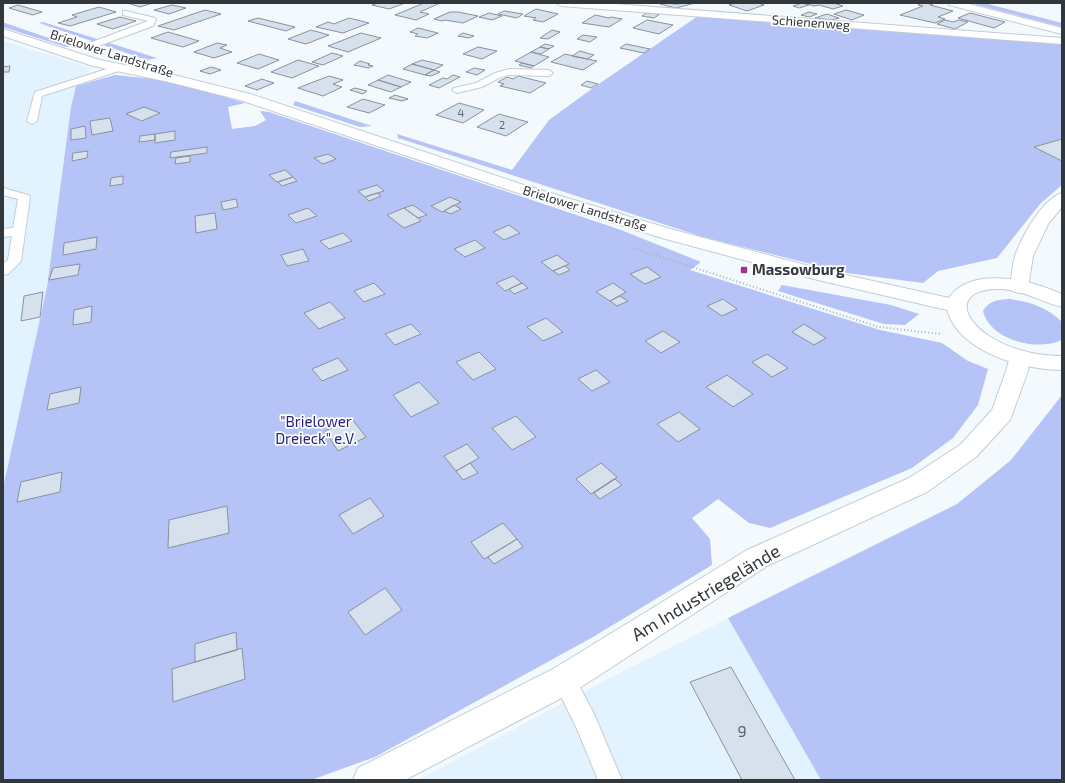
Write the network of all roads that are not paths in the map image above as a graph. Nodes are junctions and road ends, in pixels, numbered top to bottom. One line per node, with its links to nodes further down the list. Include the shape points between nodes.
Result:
1 (560, 3): 6 (main road, Schienenweg)
2 (953, 3): 4 (main road)
3 (126, 13): 7 (lane, via 152,20 150,24)
4 (1062, 31)
5 (3, 32): 10 (main road, Brielower Landstraße, via 66,54)
6 (1062, 41)
7 (86, 45): 8 (main road, Brielower Landstraße)
8 (103, 51)
9 (117, 55): 12 (main road, Brielower Landstraße, via 209,84)
10 (119, 68): 12 (main road, Brielower Landstraße); 14 (lane, via 38,94)
11 (549, 73): 13 (lane, via 510,72 479,85)
12 (220, 90): 22 (main road, Brielower Landstraße, via 518,188 668,234 825,276)
13 (457, 90)
14 (32, 121)
15 (3, 191): 17 (lane, via 24,197)
16 (1062, 198): 20 (main road, via 1038,227 1024,257)
17 (19, 231): 18 (lane); 19 (lane, via 14,261)
18 (3, 233)
19 (3, 271)
20 (1019, 287): 21 (main road, via 1034,289); 22 (main road, via 994,284 970,288 962,293)
21 (1062, 301)
22 (956, 306): 23 (main road, via 963,323 981,340)
23 (1020, 358): 24 (main road); 25 (main road, Am Industriegelände, via 1002,414 968,451 918,485 757,558)
24 (1062, 363)
25 (564, 680): 26 (main road, Am Industriegelände); 27 (lane, via 586,722)
26 (370, 780)
27 (610, 780)

